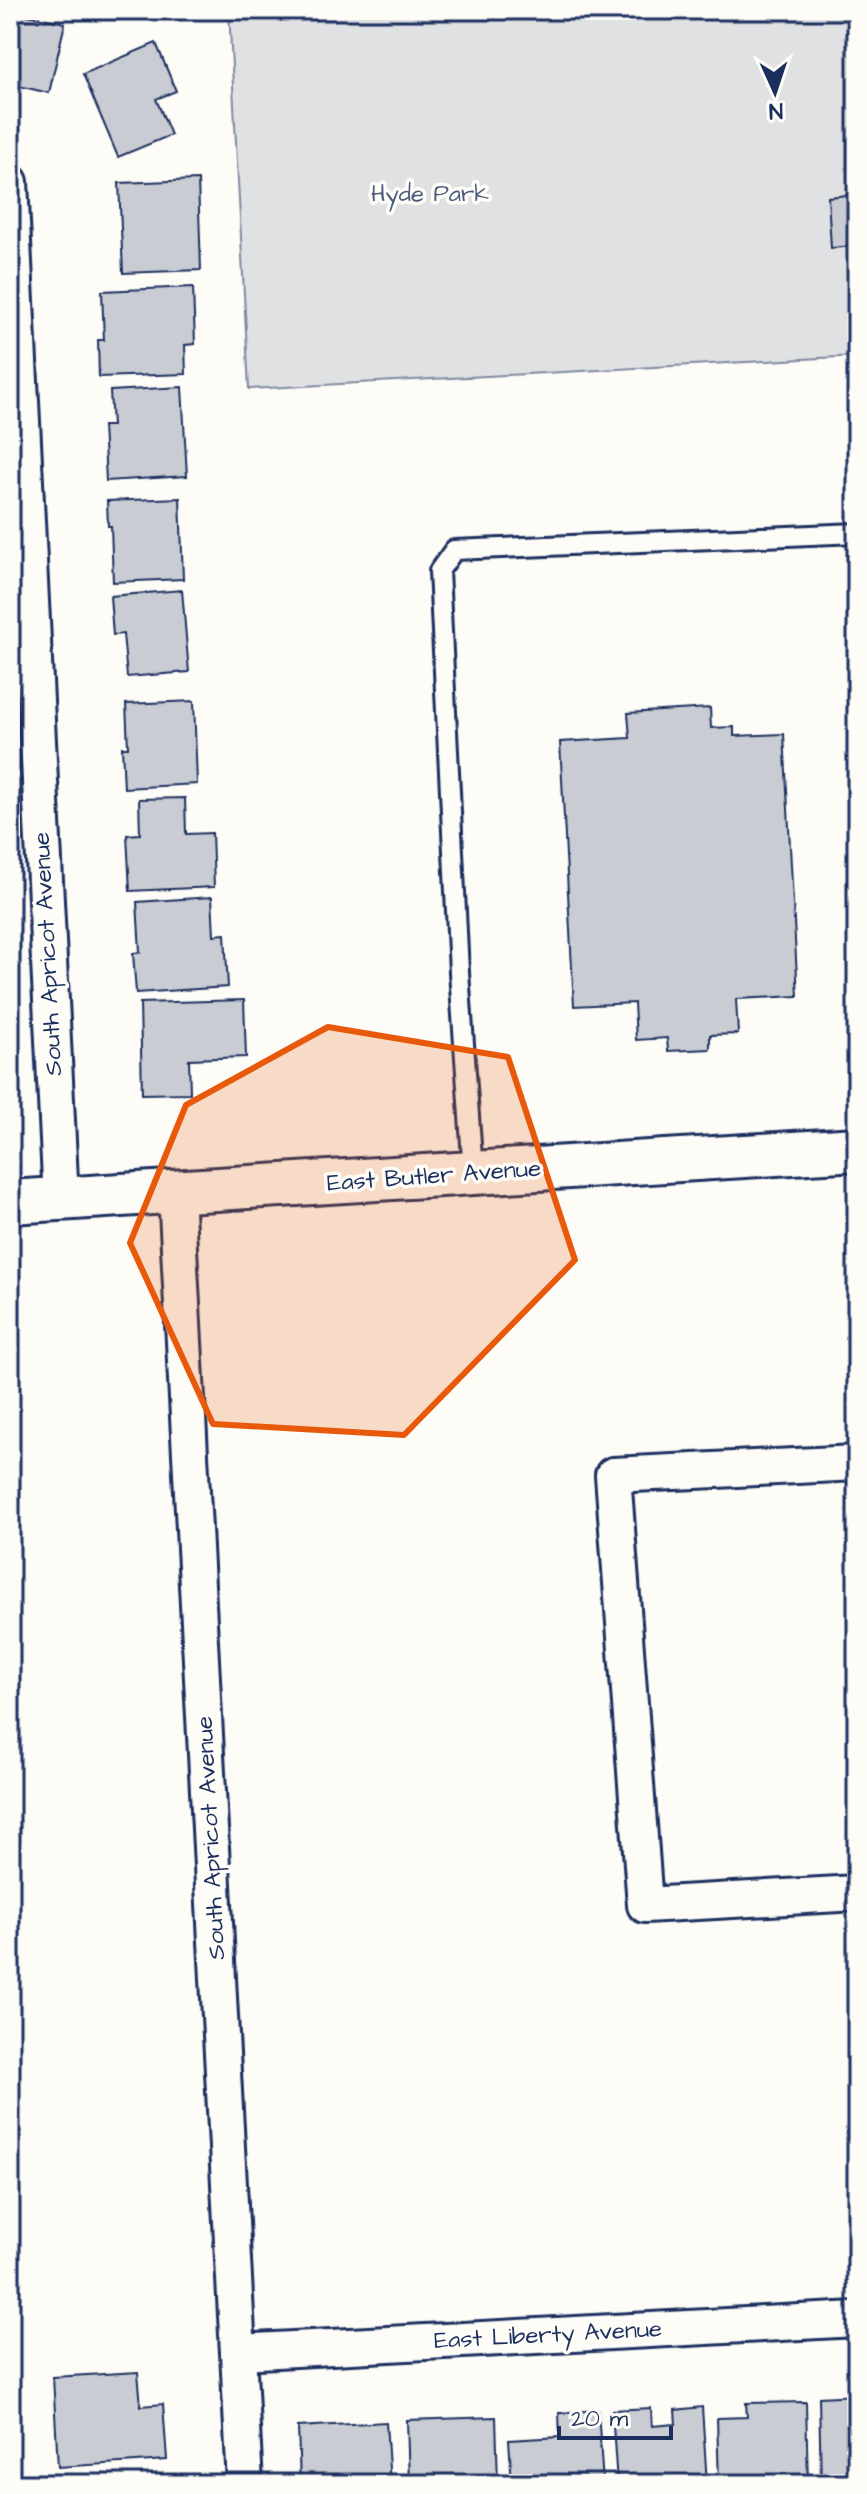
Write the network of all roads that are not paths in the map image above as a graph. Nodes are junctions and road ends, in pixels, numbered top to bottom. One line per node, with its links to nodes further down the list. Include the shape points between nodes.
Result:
1 (11, 182): 3 (street, South Apricot Avenue)
2 (857, 533): 5 (lane, via 454,550 439,571)
3 (22, 680): 7 (street, South Apricot Avenue)
4 (857, 1149): 5 (street, East Butler Avenue)
5 (473, 1173): 6 (street, East Butler Avenue)
6 (176, 1192): 7 (street, East Butler Avenue); 12 (street, South Apricot Avenue)
7 (61, 1200): 8 (street, East Butler Avenue)
8 (10, 1202)
9 (857, 1463): 10 (street, via 613,1475 645,1905)
10 (857, 1893)
11 (857, 2319): 12 (street, East Liberty Avenue)
12 (238, 2352): 13 (street, South Apricot Avenue)
13 (245, 2484)

